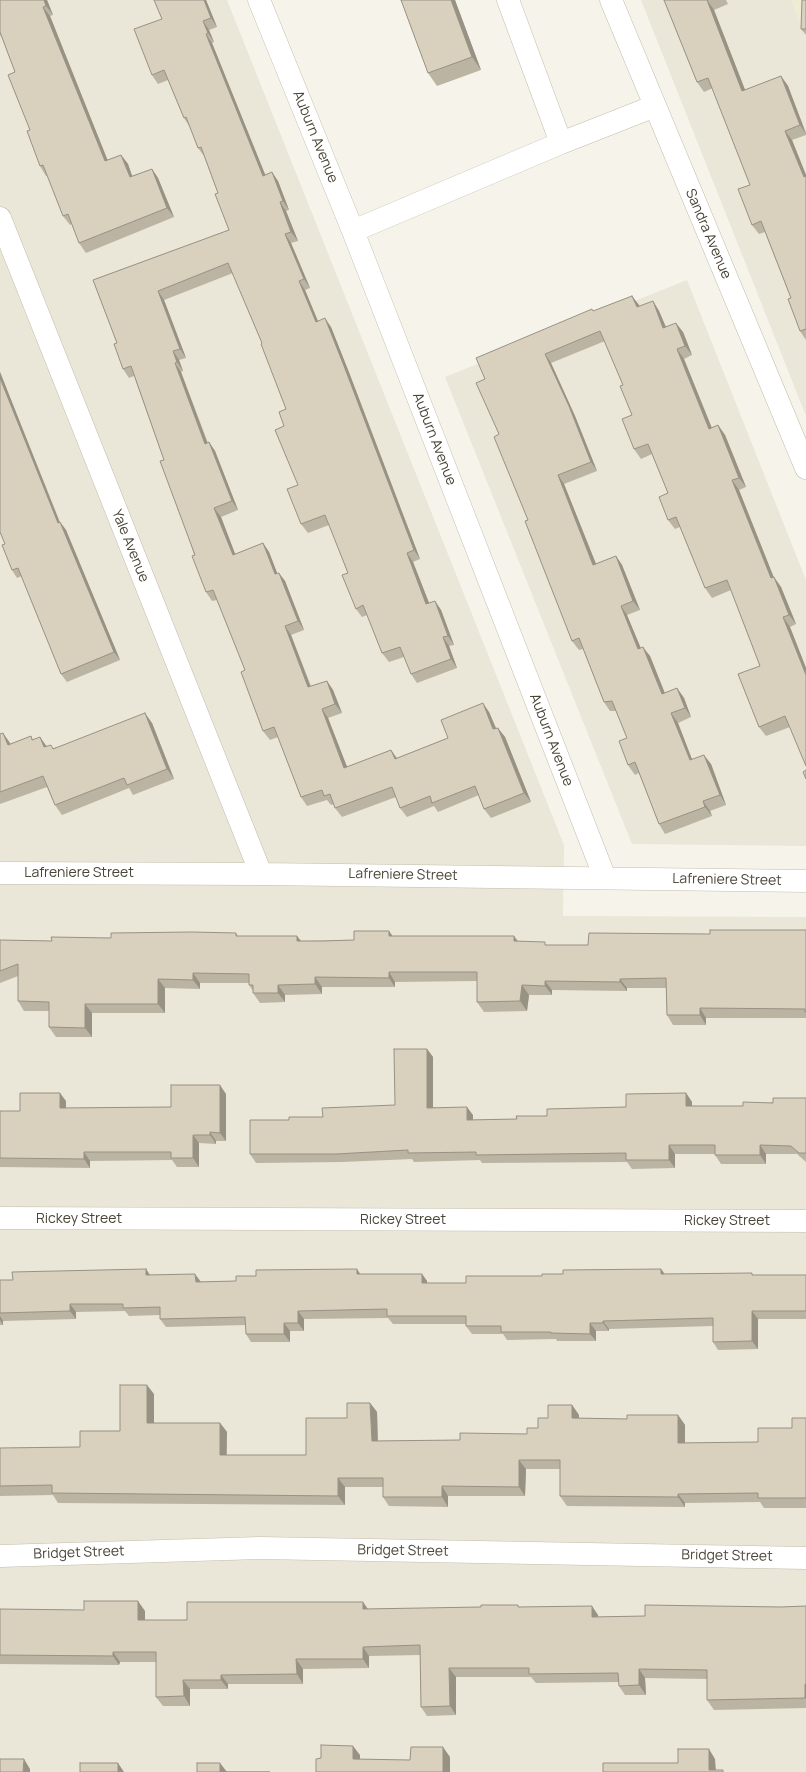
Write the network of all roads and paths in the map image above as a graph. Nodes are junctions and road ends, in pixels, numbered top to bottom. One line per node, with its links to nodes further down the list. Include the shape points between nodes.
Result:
1 (259, 0): 7 (street, Auburn Avenue)
2 (508, 0): 5 (street)
3 (611, 0): 4 (street, Sandra Avenue)
4 (655, 106): 5 (street); 8 (street, Sandra Avenue)
5 (561, 143): 7 (street)
6 (0, 218): 10 (street, Yale Avenue)
7 (353, 231): 11 (street, Auburn Avenue)
8 (806, 468)
9 (0, 873): 10 (street, Lafreniere Street)
10 (261, 874): 11 (street, Lafreniere Street)
11 (605, 878): 12 (street, Lafreniere Street)
12 (806, 881)
13 (0, 1218): 14 (street, Rickey Street)
14 (806, 1221)
15 (0, 1556): 16 (street, Bridget Street, via 260,1548)
16 (806, 1558)

